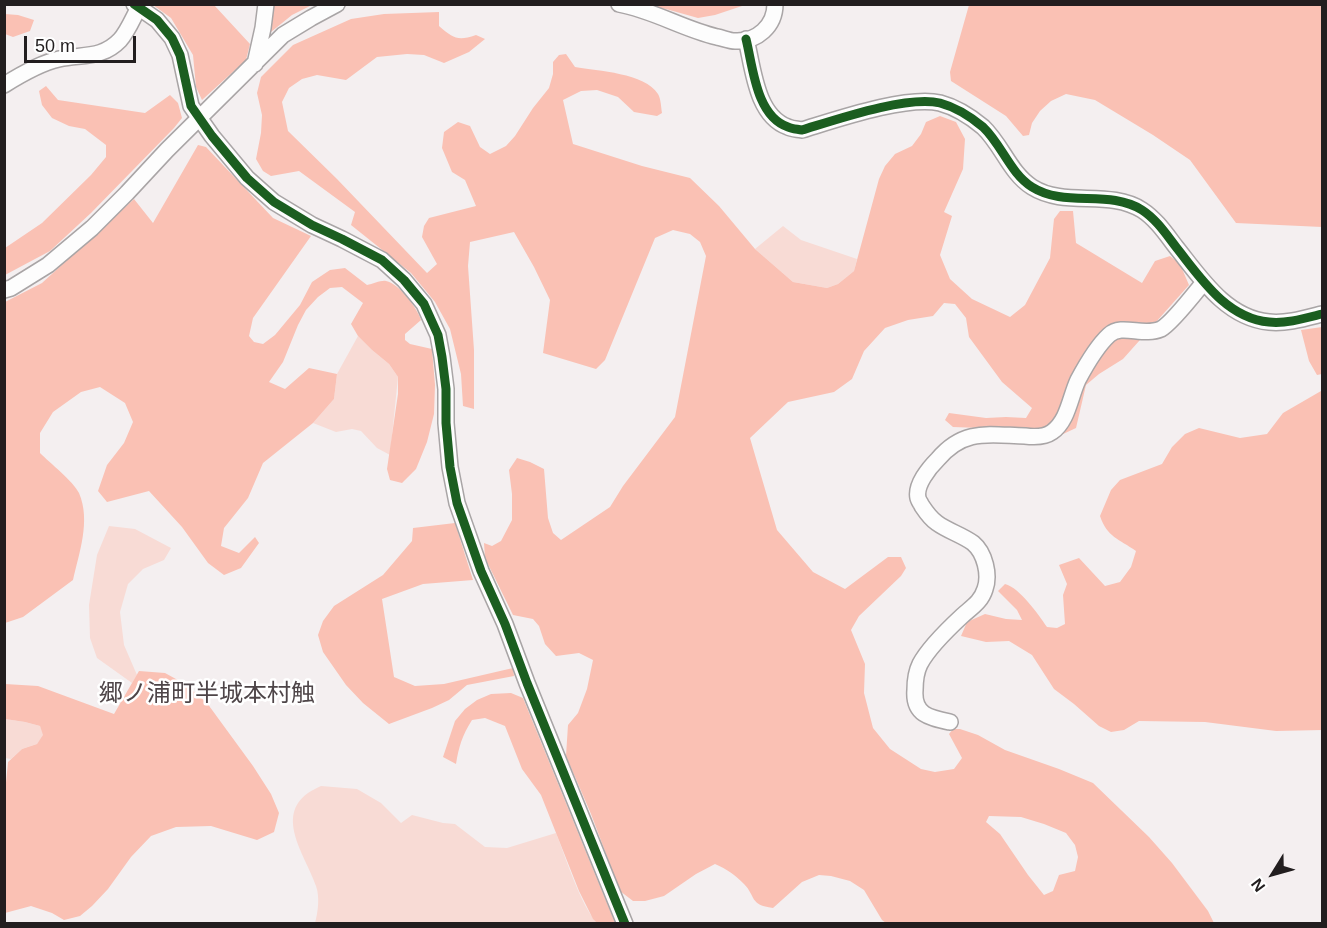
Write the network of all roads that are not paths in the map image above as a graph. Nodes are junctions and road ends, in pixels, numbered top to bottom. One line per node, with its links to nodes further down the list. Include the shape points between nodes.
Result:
1 (266, 4): 7 (street)
2 (337, 4): 7 (street, via 283,35)
3 (619, 4): 6 (street, via 702,33 735,41)
4 (775, 4): 6 (street, via 771,23)
5 (136, 6): 8 (street, via 126,31 109,49 96,55 58,59); 9 (street, via 157,20 172,38 180,55 191,106)
6 (746, 39): 10 (street, via 761,99 776,121 788,128 802,130 884,107 938,102 984,129 1023,180 1034,188 1050,195 1109,200 1143,210)
7 (255, 64): 9 (street)
8 (4, 86)
9 (199, 118): 11 (street, via 92,228 48,265); 14 (street, via 247,178 274,202 382,260 424,304 440,346 450,467 457,503)
10 (1204, 282): 12 (street, via 1248,318 1282,322); 13 (street, via 1162,328 1148,333 1123,329 1110,333 1078,380 1062,422 1051,434 978,434 963,438 939,456 918,488 918,499 927,513 936,523 974,544 987,571 982,599 942,634 920,663 916,678 914,698 919,711)
11 (4, 290)
12 (1323, 314)
13 (950, 722)
14 (625, 924)

